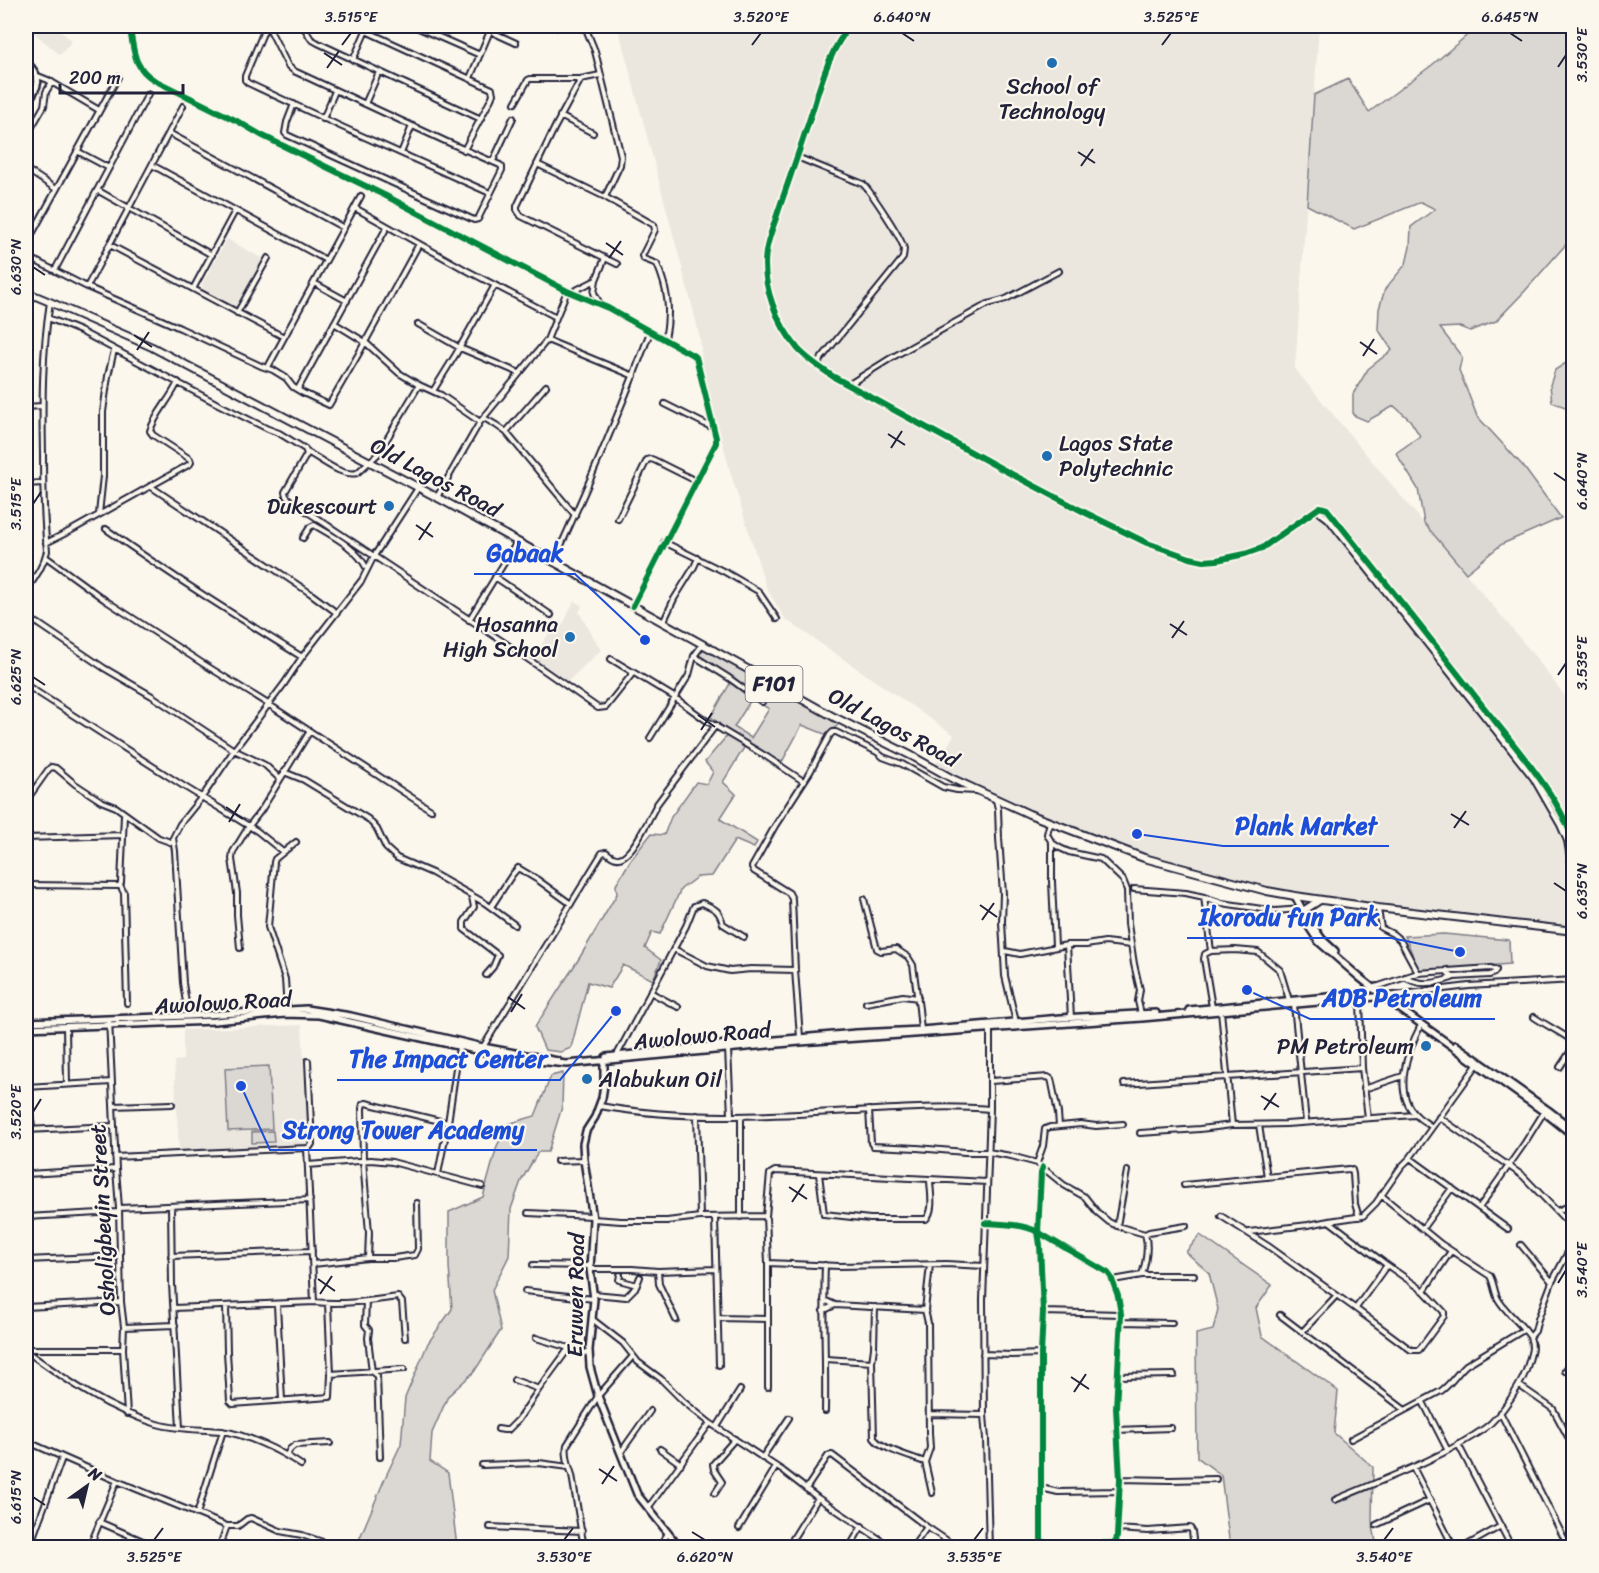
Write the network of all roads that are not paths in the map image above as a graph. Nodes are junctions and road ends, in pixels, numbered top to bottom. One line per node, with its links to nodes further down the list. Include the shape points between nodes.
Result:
1 (129, 26): 73 (street, via 138,65 154,80)
2 (267, 26): 21 (street, via 291,69); 24 (street, via 245,80)
3 (303, 26): 12 (street, via 314,41)
4 (414, 26): 11 (street)
5 (479, 26): 9 (street)
6 (521, 26): 15 (street, via 586,29)
7 (850, 26): 40 (street, via 826,71)
8 (367, 28): 12 (street); 18 (street)
9 (490, 31): 10 (street); 11 (street)
10 (516, 43)
11 (480, 55): 18 (street)
12 (353, 60): 14 (street)
13 (26, 62): 16 (main road)
14 (379, 72): 25 (street); 32 (street)
15 (600, 75): 19 (street); 50 (street, via 621,156)
16 (38, 76): 20 (street); 23 (main road, via 37,87)
17 (118, 77): 28 (street)
18 (470, 78): 32 (street, via 493,91)
19 (581, 79): 26 (street, via 530,79); 29 (street)
20 (52, 82): 28 (street); 36 (street, via 44,106)
21 (335, 91): 25 (street); 30 (street)
22 (148, 94): 44 (street)
23 (26, 103)
24 (294, 104): 30 (street); 48 (street, via 286,125 287,135 357,168 476,220)
25 (365, 104): 33 (street)
26 (515, 104)
27 (183, 106): 34 (street)
28 (99, 110): 38 (street)
29 (560, 116): 35 (street); 42 (street)
30 (323, 118): 39 (street)
31 (513, 118): 41 (street)
32 (481, 119): 37 (street)
33 (412, 126): 37 (street); 39 (street)
34 (169, 133): 43 (street); 55 (street)
35 (593, 133)
36 (26, 137)
37 (464, 150): 41 (street)
38 (77, 151): 44 (street); 46 (street)
39 (401, 153): 48 (street)
40 (797, 157): 89 (street, via 766,253 767,275 781,324 800,351); 89 (street, via 863,184 904,249 903,258)
41 (493, 161): 48 (street, via 502,167)
42 (537, 164): 50 (street); 62 (street, via 517,206 518,213)
43 (152, 165): 51 (street); 53 (street)
44 (109, 168): 47 (street)
45 (26, 170): 46 (street)
46 (56, 189): 57 (street)
47 (97, 190): 51 (street); 65 (street)
48 (490, 192)
49 (362, 196): 52 (street)
50 (604, 197): 84 (street, via 654,225 642,256 657,264 666,290 669,302)
51 (129, 208): 58 (street); 59 (street)
52 (355, 208): 54 (street); 55 (street)
53 (236, 211): 59 (street); 63 (street)
54 (387, 227): 56 (street); 74 (street)
55 (344, 228): 63 (street)
56 (419, 244): 69 (street); 86 (street)
57 (26, 245)
58 (110, 245): 70 (street); 71 (street)
59 (212, 255): 71 (street)
60 (26, 256): 65 (street)
61 (268, 258): 77 (street)
62 (606, 258): 64 (street); 67 (street)
63 (326, 260): 68 (street)
64 (617, 264)
65 (55, 270): 70 (street)
66 (1059, 271): 95 (street, via 1006,299 988,304)
67 (596, 280): 73 (street); 76 (street, via 594,293)
68 (314, 283): 74 (street); 83 (street)
69 (495, 285): 78 (street); 87 (street)
70 (87, 287): 90 (street)
71 (193, 289): 77 (street)
72 (26, 292): 75 (main road, Old Lagos Road / F101)
73 (569, 292): 76 (street); 78 (street)
74 (347, 301): 80 (street)
75 (50, 302): 79 (street); 106 (main road, Old Lagos Road / F101, via 152,347)
76 (600, 305): 82 (street)
77 (237, 313): 83 (street)
78 (556, 317): 85 (street)
79 (48, 318): 88 (street); 100 (street)
80 (334, 323): 86 (street); 97 (street)
81 (418, 324): 87 (street)
82 (650, 332): 84 (street); 92 (street)
83 (284, 337): 90 (street)
84 (664, 339): 103 (street, via 696,357)
85 (547, 340): 91 (street); 92 (street)
86 (365, 342): 94 (street, via 399,373); 97 (street, via 329,405)
87 (460, 348): 91 (street); 98 (street)
88 (114, 350): 93 (street); 114 (street, via 103,412)
89 (816, 365): 95 (street)
90 (268, 368): 97 (street)
91 (520, 373): 102 (street)
92 (634, 376): 115 (street)
93 (178, 382): 105 (street); 110 (street, via 150,431 191,462)
94 (419, 385): 98 (street); 106 (street, via 383,447)
95 (848, 385): 113 (street, via 1086,513 1147,543 1190,558 1217,560 1262,548)
96 (546, 386): 104 (street)
97 (298, 389)
98 (434, 391): 102 (street)
99 (665, 404): 103 (street)
100 (42, 406): 101 (street); 108 (street)
101 (26, 407)
102 (482, 420): 104 (street); 112 (street)
103 (713, 429): 107 (street, via 716,443)
104 (506, 432): 115 (street)
105 (307, 451): 106 (street, via 352,474); 122 (street, via 286,496)
106 (369, 461): 111 (main road, Old Lagos Road / F101)
107 (696, 481): 116 (street, via 647,460); 120 (street)
108 (43, 483): 109 (street); 121 (street)
109 (26, 484)
110 (150, 486): 114 (street); 130 (street)
111 (418, 487): 112 (main road, Old Lagos Road / F101); 122 (street)
112 (437, 497): 119 (main road, Old Lagos Road / F101)
113 (1316, 510): 165 (street, via 1327,508 1509,737 1554,802); 167 (street, via 1328,519 1533,778 1567,841)
114 (99, 514): 121 (street)
115 (575, 515): 125 (street)
116 (618, 519)
117 (106, 529): 138 (street)
118 (303, 538): 126 (street, via 314,525 350,548)
119 (517, 542): 125 (main road, Old Lagos Road / F101); 127 (street)
120 (664, 542): 124 (street); 129 (street)
121 (46, 543): 123 (street)
122 (374, 556): 126 (street); 134 (street)
123 (45, 557): 128 (street); 144 (street)
124 (698, 558): 133 (street, via 760,592); 135 (street)
125 (554, 561): 129 (main road, Old Lagos Road / F101)
126 (367, 569): 130 (street)
127 (495, 577): 131 (street); 134 (street)
128 (26, 590)
129 (633, 606): 135 (main road, Old Lagos Road / F101)
130 (337, 614): 138 (street)
131 (551, 615)
132 (26, 618): 148 (street)
133 (777, 619)
134 (469, 620): 140 (street, via 598,708 606,707)
135 (663, 623): 136 (main road, Old Lagos Road / F101)
136 (703, 644): 137 (street); 152 (main road, Old Lagos Road / F101)
137 (694, 656): 142 (street, via 689,675); 143 (street)
138 (302, 657): 144 (street)
139 (611, 659): 140 (street)
140 (633, 673): 142 (street)
141 (26, 685): 153 (street)
142 (674, 697): 145 (street); 147 (street)
143 (762, 702)
144 (268, 704): 146 (street); 148 (street)
145 (716, 725): 151 (street); 177 (street, via 657,804 643,833 621,858 602,853)
146 (310, 731): 149 (street); 156 (street)
147 (650, 738)
148 (234, 750): 150 (street, via 265,765); 153 (street)
149 (284, 772): 150 (street); 171 (street, via 368,819 397,858)
150 (280, 779): 159 (street)
151 (803, 781): 152 (street, via 836,732 943,787); 192 (street, via 752,867 792,898)
152 (978, 791): 154 (main road, Old Lagos Road / F101)
153 (201, 797): 159 (street); 163 (street, via 175,831)
154 (996, 800): 158 (main road, Old Lagos Road / F101); 190 (street)
155 (26, 801): 157 (street, via 51,767)
156 (431, 810)
157 (124, 814): 160 (street); 163 (street)
158 (1050, 822): 164 (street, via 1047,834); 172 (main road, Old Lagos Road / F101, via 1144,858)
159 (249, 826): 166 (street); 188 (street, via 232,859)
160 (122, 835): 161 (street); 169 (street)
161 (26, 838)
162 (296, 842): 166 (street)
163 (173, 843): 214 (street)
164 (1052, 843): 186 (street, via 1101,859 1123,880); 187 (street)
165 (1574, 845)
166 (283, 852): 209 (street, via 274,862 268,927 285,979)
167 (1574, 880)
168 (26, 885): 169 (street)
169 (120, 885): 204 (street, via 124,893)
170 (1134, 889): 173 (street)
171 (472, 896): 178 (street); 195 (street, via 474,907 464,929 498,955)
172 (1294, 896): 174 (main road, Old Lagos Road / F101); 180 (main road)
173 (1204, 897): 180 (street, via 1266,909); 191 (street)
174 (1305, 898): 176 (main road, Old Lagos Road / F101); 180 (main road)
175 (864, 899): 202 (street, via 877,950 897,949 911,961)
176 (1320, 900): 179 (main road, Old Lagos Road / F101); 180 (main road)
177 (571, 904): 178 (street, via 518,868); 226 (street)
178 (491, 908): 182 (street)
179 (1378, 908): 183 (main road, Old Lagos Road / F101); 194 (street, via 1380,927 1400,940)
180 (1304, 909): 199 (main road, via 1322,939)
181 (1574, 915): 183 (street)
182 (515, 925)
183 (1572, 930)
184 (744, 937): 189 (street, via 723,924 718,910 702,903 694,906)
185 (1067, 945): 186 (street); 187 (street); 213 (street)
186 (1131, 945): 211 (street)
187 (1055, 946): 190 (street, via 1020,954)
188 (240, 948)
189 (674, 948): 192 (street, via 708,966 730,971); 200 (street)
190 (1005, 951): 217 (street, via 1005,976)
191 (1211, 951): 206 (street, via 1258,952 1280,970); 208 (street, via 1204,959)
192 (795, 970): 223 (street)
193 (1447, 970): 194 (street); 197 (street); 197 (street, via 1496,970 1493,975)
194 (1418, 973): 196 (street)
195 (486, 975)
196 (1404, 977): 197 (street, via 1430,984); 199 (street)
197 (1454, 977)
198 (1574, 980): 201 (street)
199 (1375, 988): 201 (main road); 206 (main road, Awolowo Road, via 1360,994)
200 (650, 992): 207 (street); 228 (street)
201 (1384, 996): 203 (main road, Awolowo Road); 218 (main road); 245 (main road)
202 (918, 998): 205 (street, via 903,996); 222 (street)
203 (1360, 999): 206 (main road, Awolowo Road); 235 (street)
204 (127, 1003)
205 (866, 1003)
206 (1292, 1003): 208 (main road, Awolowo Road); 210 (main road, Awolowo Road); 236 (street)
207 (678, 1007)
208 (1212, 1007): 211 (main road, Awolowo Road)
209 (286, 1010): 214 (main road, Awolowo Road); 226 (main road, Awolowo Road, via 320,1010)
210 (1221, 1011): 220 (main road, Awolowo Road); 238 (street)
211 (1141, 1014): 213 (main road, Awolowo Road)
212 (1534, 1017): 224 (street)
213 (1071, 1018): 217 (main road, Awolowo Road)
214 (189, 1019): 215 (main road, Awolowo Road); 225 (main road, Awolowo Road, via 319,1015)
215 (109, 1021): 216 (main road, Awolowo Road); 219 (main road, Awolowo Road); 240 (street, Osholigbeyin Street)
216 (26, 1022)
217 (1016, 1022): 220 (main road, Awolowo Road)
218 (1421, 1024): 233 (main road); 237 (street, via 1409,1050)
219 (66, 1026): 221 (main road, Awolowo Road); 241 (street)
220 (990, 1027): 222 (main road, Awolowo Road); 227 (main road, Awolowo Road); 239 (street)
221 (26, 1028)
222 (921, 1029): 223 (main road, Awolowo Road)
223 (800, 1037): 228 (main road, Awolowo Road)
224 (1574, 1044): 234 (street)
225 (459, 1047): 231 (main road, Awolowo Road); 259 (street)
226 (483, 1047): 231 (main road, Awolowo Road)
227 (728, 1048): 230 (main road, Awolowo Road); 253 (street)
228 (617, 1055): 232 (main road, Awolowo Road)
229 (308, 1061): 271 (street, via 312,1144)
230 (604, 1061): 232 (main road, Awolowo Road); 248 (main road, Eruwen Road)
231 (559, 1062): 232 (main road, Awolowo Road)
232 (567, 1062)
233 (1477, 1065): 245 (main road); 256 (street)
234 (1560, 1067)
235 (1362, 1068): 236 (street); 244 (street)
236 (1300, 1071): 238 (street); 258 (street)
237 (1404, 1076): 244 (street); 254 (street, via 1407,1100)
238 (1227, 1077): 242 (street); 261 (street)
239 (991, 1081): 249 (street); 264 (street, via 1048,1077)
240 (112, 1082): 241 (street); 247 (street, Osholigbeyin Street)
241 (68, 1084): 243 (street)
242 (1124, 1084)
243 (27, 1087): 267 (street)
244 (1364, 1089): 257 (street)
245 (1522, 1094): 251 (main road); 268 (main road)
246 (172, 1104): 247 (street)
247 (113, 1106): 263 (street, Osholigbeyin Street)
248 (600, 1106): 252 (street); 275 (main road, Eruwen Road, via 586,1131)
249 (990, 1109): 250 (street); 272 (street)
250 (869, 1110): 255 (street); 272 (street, via 873,1146)
251 (1544, 1112): 270 (main road); 280 (street)
252 (697, 1115): 253 (street); 306 (street)
253 (731, 1115): 255 (street)
254 (1415, 1115): 257 (street); 265 (street)
255 (741, 1116): 307 (street)
256 (1439, 1117): 265 (street); 280 (street)
257 (1368, 1118): 258 (street)
258 (1306, 1122): 262 (street)
259 (448, 1123): 276 (street, via 366,1102 362,1108); 285 (street)
260 (1123, 1124): 264 (street)
261 (1232, 1125): 262 (street); 269 (street)
262 (1259, 1125): 287 (street)
263 (113, 1126): 267 (street); 273 (street, Osholigbeyin Street)
264 (1059, 1126): 278 (street, via 1045,1129)
265 (1432, 1127): 274 (street)
266 (26, 1130): 267 (street)
267 (32, 1130)
268 (1573, 1130)
269 (1140, 1133)
270 (1574, 1136)
271 (307, 1148): 273 (street); 279 (street)
272 (988, 1152): 278 (street); 289 (street)
273 (115, 1157): 282 (street, Osholigbeyin Street)
274 (1410, 1158): 292 (street); 293 (street)
275 (584, 1160): 277 (street); 305 (main road, Eruwen Road)
276 (363, 1161): 279 (street); 285 (street, via 392,1162); 326 (street)
277 (557, 1161)
278 (1037, 1163): 281 (street)
279 (308, 1165): 294 (street)
280 (1509, 1166): 298 (street); 300 (street)
281 (1043, 1167): 312 (street); 317 (street)
282 (116, 1169): 284 (street); 299 (street, Osholigbeyin Street)
283 (1127, 1171): 312 (street)
284 (26, 1174)
285 (438, 1174): 291 (street)
286 (819, 1174): 288 (street); 288 (street, via 824,1214 870,1219 926,1219 931,1211); 302 (street, via 770,1173)
287 (1267, 1177): 290 (street); 308 (street, via 1352,1170)
288 (930, 1179): 289 (street)
289 (987, 1182): 311 (street)
290 (1184, 1185)
291 (482, 1186)
292 (1452, 1188): 298 (street); 314 (street)
293 (1381, 1195): 308 (street, via 1369,1212); 314 (street)
294 (310, 1200): 297 (street); 322 (street)
295 (417, 1203): 326 (street, via 417,1253)
296 (1574, 1204): 300 (street)
297 (171, 1206): 299 (street); 325 (street)
298 (1479, 1208): 315 (street)
299 (118, 1210): 304 (street); 324 (street, Osholigbeyin Street)
300 (1557, 1211): 316 (street)
301 (528, 1214): 305 (street)
302 (766, 1216): 307 (street); 328 (street)
303 (1221, 1216): 318 (street)
304 (26, 1217)
305 (593, 1217): 306 (street, via 621,1221); 335 (main road, Eruwen Road)
306 (699, 1217): 309 (street)
307 (741, 1217): 309 (street)
308 (1359, 1217): 310 (street)
309 (715, 1218): 336 (street)
310 (1329, 1221): 318 (street); 333 (street)
311 (986, 1222): 317 (street, via 1024,1226); 334 (street)
312 (1117, 1226): 319 (street)
313 (1186, 1226): 319 (street)
314 (1422, 1229): 323 (street)
315 (1508, 1229)
316 (1574, 1229)
317 (1038, 1232): 342 (street, via 1108,1273); 363 (street)
318 (1248, 1232): 348 (street)
319 (1145, 1234): 339 (street, via 1147,1250)
320 (1574, 1241): 343 (street)
321 (1521, 1245): 343 (street)
322 (312, 1251): 325 (street); 329 (street)
323 (1451, 1251): 346 (street); 374 (street, via 1490,1276 1500,1302)
324 (119, 1256): 327 (street); 351 (street, Osholigbeyin Street)
325 (171, 1256): 359 (street)
326 (368, 1258): 329 (street)
327 (26, 1260)
328 (768, 1263): 331 (street); 368 (street)
329 (313, 1264): 352 (street)
330 (533, 1265): 335 (street)
331 (825, 1265): 332 (street); 349 (street)
332 (930, 1265): 334 (street); 361 (street)
333 (1387, 1265): 346 (street); 360 (street)
334 (984, 1266): 383 (street)
335 (590, 1267): 337 (street); 347 (main road, Eruwen Road)
336 (716, 1269): 337 (street); 366 (street)
337 (658, 1271): 369 (street, via 659,1284)
338 (620, 1275): 344 (street, via 619,1280)
339 (1142, 1275): 340 (street); 342 (street)
340 (1194, 1275)
341 (640, 1277): 344 (street)
342 (1113, 1280): 364 (street)
343 (1552, 1282): 376 (street)
344 (637, 1285): 347 (street, via 626,1297)
345 (525, 1291): 347 (street)
346 (1424, 1291): 360 (street, via 1444,1316 1416,1351)
347 (594, 1296): 367 (main road, Eruwen Road)
348 (1336, 1296): 360 (street); 375 (street)
349 (824, 1300): 355 (street); 362 (street)
350 (366, 1301): 353 (street); 377 (street, via 401,1299); 392 (street, via 364,1325 369,1330)
351 (121, 1302): 356 (street); 373 (street, Osholigbeyin Street)
352 (314, 1302): 353 (street); 354 (street)
353 (328, 1303): 393 (street)
354 (277, 1305): 357 (street); 402 (street)
355 (835, 1305): 358 (street); 362 (street)
356 (26, 1307)
357 (226, 1307): 359 (street); 402 (street, via 230,1401 233,1404)
358 (875, 1307): 361 (street); 388 (street)
359 (174, 1308): 372 (street)
360 (1356, 1308)
361 (925, 1310): 409 (street)
362 (823, 1311): 386 (street)
363 (1043, 1312): 364 (street); 384 (street)
364 (1121, 1314): 370 (street)
365 (1280, 1315): 375 (street)
366 (718, 1318): 368 (street); 389 (street)
367 (592, 1319): 382 (main road, Eruwen Road); 385 (street)
368 (768, 1319): 398 (street)
369 (676, 1320)
370 (1121, 1322): 371 (street); 395 (street)
371 (1173, 1323)
372 (175, 1325): 373 (street); 414 (street)
373 (124, 1327): 380 (street, Osholigbeyin Street)
374 (1525, 1329): 376 (street); 403 (street, via 1466,1365 1446,1388)
375 (1302, 1332): 404 (street)
376 (1530, 1337): 397 (street, via 1533,1345)
377 (405, 1338)
378 (536, 1338): 379 (street)
379 (569, 1348): 382 (street); 399 (street)
380 (123, 1349): 381 (street); 408 (street, Osholigbeyin Street)
381 (26, 1350): 408 (street)
382 (589, 1354): 401 (main road, Eruwen Road)
383 (983, 1354): 384 (street); 410 (street)
384 (1041, 1354): 442 (street)
385 (633, 1356): 401 (street); 412 (street)
386 (826, 1359): 388 (street); 406 (street)
387 (1574, 1359): 391 (street)
388 (872, 1362): 432 (street, via 874,1438)
389 (719, 1365)
390 (404, 1369): 392 (street)
391 (1565, 1371)
392 (372, 1372): 393 (street); 429 (street, via 377,1376)
393 (331, 1374): 402 (street, via 329,1398)
394 (1174, 1375): 395 (street)
395 (1117, 1376): 417 (street)
396 (514, 1380): 399 (street)
397 (1520, 1386): 407 (street); 424 (street, via 1552,1409)
398 (768, 1387)
399 (539, 1389): 416 (street, via 512,1427)
400 (740, 1390): 413 (street)
401 (598, 1396): 427 (main road, Eruwen Road); 436 (street, via 567,1445)
402 (282, 1400)
403 (1423, 1402): 404 (street); 426 (street)
404 (1405, 1410): 419 (street)
405 (650, 1411): 427 (street)
406 (825, 1411)
407 (1500, 1412): 423 (street, via 1484,1428); 481 (street)
408 (128, 1414): 414 (street)
409 (929, 1414): 410 (street); 432 (street, via 930,1448)
410 (984, 1415): 477 (street)
411 (789, 1418): 431 (street)
412 (710, 1423): 413 (street); 433 (street)
413 (717, 1427): 420 (street)
414 (180, 1428): 418 (street)
415 (1171, 1428): 417 (street)
416 (498, 1429)
417 (1116, 1430): 439 (street)
418 (223, 1431): 428 (street); 451 (street)
419 (1351, 1438)
420 (735, 1439): 431 (street); 445 (street, via 713,1464 722,1482)
421 (26, 1441): 430 (street)
422 (330, 1443): 428 (street, via 292,1446)
423 (1458, 1444): 426 (street); 456 (street)
424 (1574, 1448)
425 (660, 1449): 433 (street)
426 (1447, 1449): 438 (street)
427 (621, 1452): 450 (main road, Eruwen Road, via 637,1494)
428 (286, 1455): 434 (street)
429 (380, 1457)
430 (62, 1458): 441 (street); 464 (street)
431 (762, 1458): 437 (street)
432 (925, 1461): 446 (street)
433 (681, 1464): 450 (street)
434 (301, 1465)
435 (483, 1465): 436 (street, via 539,1463)
436 (569, 1467): 461 (street)
437 (776, 1467): 443 (street); 459 (street)
438 (1413, 1467): 448 (street); 449 (street)
439 (1120, 1479): 440 (street); 444 (street)
440 (1216, 1479)
441 (117, 1481): 451 (street); 452 (street)
442 (1041, 1488): 444 (street, via 1058,1492); 460 (street, via 1040,1535 1044,1542 1114,1543)
443 (806, 1489): 447 (street); 458 (street, via 832,1455)
444 (1119, 1491): 460 (street)
445 (715, 1493)
446 (933, 1494)
447 (818, 1498): 455 (street); 472 (street)
448 (1335, 1500)
449 (1430, 1500): 453 (street); 463 (street)
450 (648, 1508): 462 (main road, Eruwen Road)
451 (197, 1514): 454 (street)
452 (99, 1522): 465 (street); 466 (street)
453 (1376, 1525)
454 (227, 1526): 467 (street); 468 (street, via 238,1526 251,1518 280,1531)
455 (862, 1526): 473 (street); 474 (street)
456 (1501, 1526): 479 (street); 480 (street)
457 (490, 1527): 461 (street)
458 (927, 1527): 475 (street); 476 (street)
459 (739, 1528)
460 (1117, 1529): 478 (street, via 1190,1528)
461 (582, 1531): 469 (street)
462 (668, 1533): 470 (street); 471 (main road, Eruwen Road)
463 (1452, 1547)
464 (29, 1548)
465 (88, 1548)
466 (159, 1548)
467 (219, 1548)
468 (340, 1548)
469 (584, 1548)
470 (659, 1548)
471 (680, 1548)
472 (787, 1548)
473 (849, 1548)
474 (893, 1548)
475 (912, 1548)
476 (958, 1548)
477 (989, 1548)
478 (1194, 1548)
479 (1462, 1548)
480 (1512, 1548)
481 (1569, 1548)

